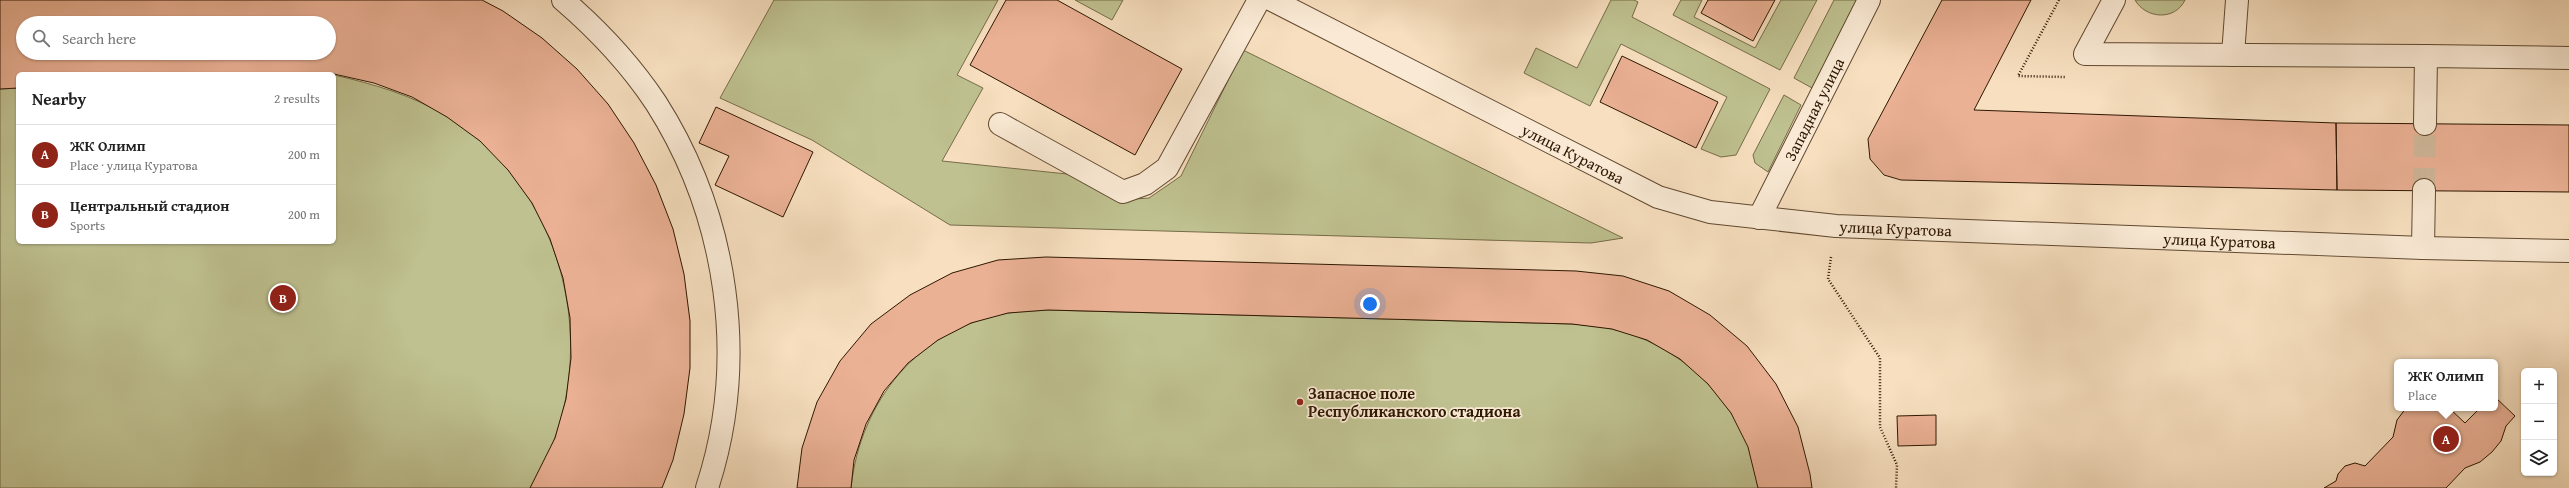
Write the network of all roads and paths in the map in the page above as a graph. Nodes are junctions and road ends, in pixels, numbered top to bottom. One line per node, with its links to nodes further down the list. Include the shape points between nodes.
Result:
1 (563, 0): 17 (street, via 626,62 655,103 682,150 700,191 715,239 724,288 729,338 728,383 722,428)
2 (1259, 0): 10 (street, via 1167,168 1146,184 1123,192)
3 (1272, 0): 13 (street, улица Куратова, via 1658,197 1710,212)
4 (1869, 0): 13 (street, Западная улица)
5 (2114, 0): 7 (street, via 2085,54)
6 (2237, 0): 7 (street)
7 (2233, 55): 8 (street)
8 (2426, 56): 9 (street); 11 (street)
9 (2569, 58)
10 (1000, 124)
11 (2425, 124)
12 (2424, 190): 14 (street)
13 (1759, 218): 14 (street, улица Куратова, via 1836,226)
14 (2423, 248): 15 (street, улица Куратова)
15 (2569, 251)
16 (1831, 258): 18 (path, via 1828,279 1880,358 1880,427 1897,465)
17 (707, 488)
18 (1896, 488)

